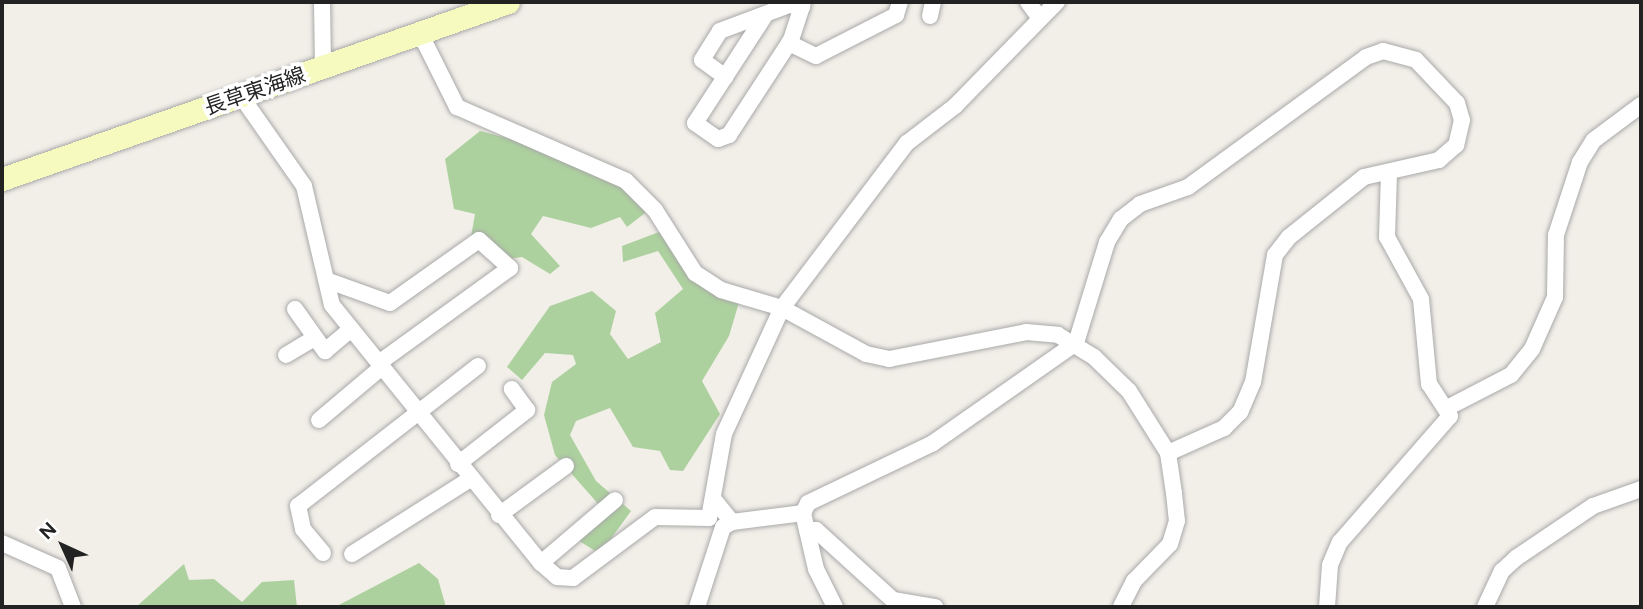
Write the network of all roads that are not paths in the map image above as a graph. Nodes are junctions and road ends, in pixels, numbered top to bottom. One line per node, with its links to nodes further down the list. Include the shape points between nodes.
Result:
1 (322, 2): 11 (street)
2 (508, 2): 9 (main road, 長草東海線)
3 (900, 2): 10 (street, via 896,15 816,56)
4 (1028, 2): 8 (street)
5 (1058, 2): 8 (street)
6 (803, 4): 7 (street); 10 (street)
7 (764, 17): 12 (street); 12 (street, via 720,31 702,60)
8 (1039, 17): 18 (street, via 955,106 907,143)
9 (419, 33): 11 (main road, 長草東海線); 18 (street, via 457,107 626,181 655,210 695,273 721,290)
10 (789, 44): 12 (street, via 729,135 718,139 695,123)
11 (323, 66): 13 (main road, 長草東海線)
12 (725, 77)
13 (241, 96): 16 (main road, 長草東海線); 17 (street, via 304,186)
14 (1641, 105): 27 (street, via 1594,140 1580,162 1556,235 1555,297 1532,349 1511,375)
15 (1389, 172): 22 (street, via 1439,160 1455,145 1462,120 1457,103 1416,60 1383,51 1366,57 1188,187 1140,204 1121,219 1107,242); 27 (street, via 1387,237 1421,299 1429,384); 30 (street, via 1364,177 1289,237 1275,256 1253,383 1240,412 1224,428)
16 (2, 179)
17 (326, 280): 20 (street, via 332,305); 24 (street, via 390,303 480,240 510,268)
18 (782, 308): 22 (street, via 866,355 889,359 1027,332); 36 (street, via 724,434)
19 (295, 309): 21 (street)
20 (352, 328): 21 (street, via 325,351); 24 (street)
21 (313, 339): 23 (street)
22 (1076, 343): 30 (street, via 1129,391); 37 (street, via 933,443 808,503)
23 (286, 355)
24 (381, 365): 28 (street); 29 (street)
25 (478, 366): 28 (street)
26 (512, 389): 31 (street, via 527,410)
27 (1447, 408): 50 (street, via 1450,416 1414,462 1340,542 1330,565)
28 (415, 412): 31 (street); 42 (street, via 298,506 303,529)
29 (319, 420)
30 (1168, 453): 49 (street, via 1177,521 1170,544 1134,581)
31 (458, 464): 33 (street)
32 (566, 466): 38 (street)
33 (470, 479): 38 (street); 43 (street)
34 (1641, 489): 51 (street, via 1593,506 1516,558 1502,571)
35 (615, 500): 44 (street)
36 (715, 501): 39 (street); 44 (street, via 704,522 655,517 573,578 557,577)
37 (803, 513): 39 (street); 40 (street)
38 (499, 515): 44 (street)
39 (732, 522): 46 (street, via 723,527)
40 (807, 530): 47 (street); 48 (street, via 816,530 893,600)
41 (2, 543): 45 (street, via 58,568)
42 (323, 553)
43 (352, 554)
44 (541, 563)
45 (73, 607)
46 (697, 607)
47 (835, 607)
48 (935, 607)
49 (1122, 607)
50 (1327, 607)
51 (1485, 607)

